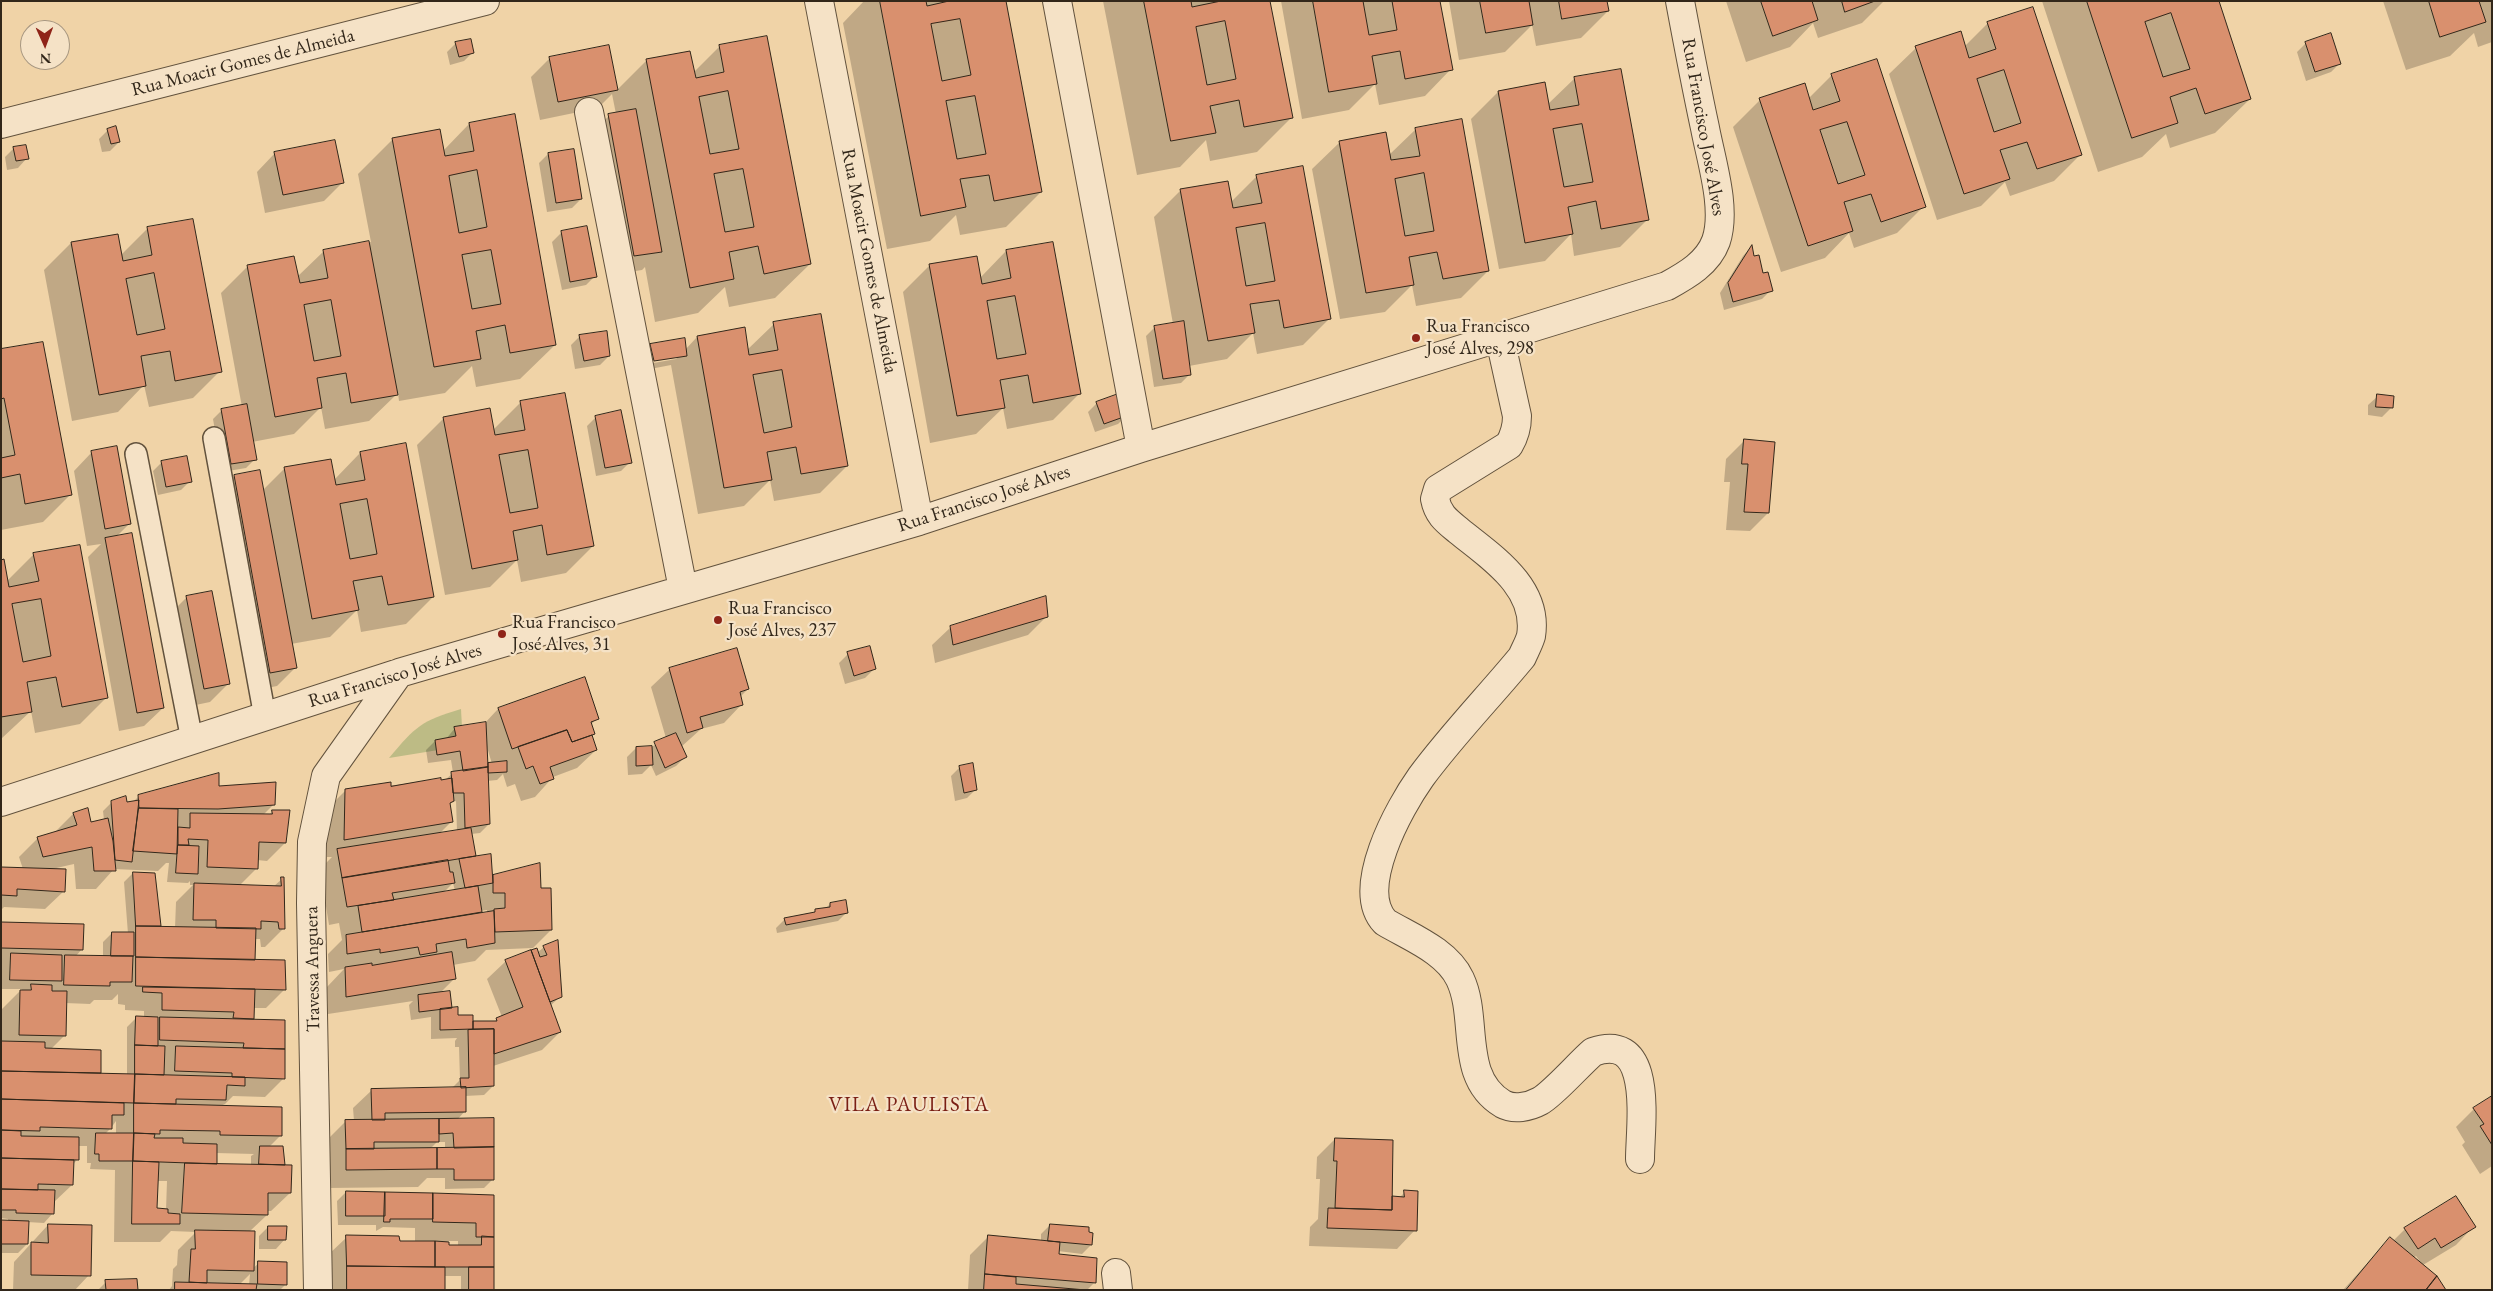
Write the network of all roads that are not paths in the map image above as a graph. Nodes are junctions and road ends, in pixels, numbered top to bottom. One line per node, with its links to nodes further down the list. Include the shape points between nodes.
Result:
1 (485, 1): 6 (street, Rua Moacir Gomes de Almeida)
2 (819, 1): 11 (street, Rua Moacir Gomes de Almeida)
3 (1057, 1): 9 (street)
4 (1680, 1): 7 (street, Rua Francisco José Alves, via 1716,184 1720,222 1716,242 1706,260 1667,286)
5 (589, 112): 12 (street)
6 (1, 124)
7 (1500, 339): 9 (street, Rua Francisco José Alves); 17 (street, via 1517,416 1514,438 1509,445 1438,489 1435,499 1440,515 1505,569 1522,589 1530,614 1531,636 1522,657 1421,777 1387,837 1374,879 1374,901 1377,914 1385,922 1448,960 1460,979 1476,1071 1484,1087 1496,1099 1508,1106 1521,1108 1540,1101 1593,1052 1603,1048 1628,1054 1637,1068 1641,1088)
8 (214, 438): 14 (lane)
9 (1141, 448): 11 (street, Rua Francisco José Alves)
10 (136, 454): 15 (lane)
11 (919, 521): 12 (street, Rua Francisco José Alves)
12 (683, 589): 13 (street, Rua Francisco José Alves)
13 (399, 673): 14 (street, Rua Francisco José Alves); 18 (street, Travessa Anguera, via 326,776 312,842)
14 (265, 717): 15 (street, Rua Francisco José Alves)
15 (192, 740): 16 (street, Rua Francisco José Alves)
16 (1, 802)
17 (1640, 1159)
18 (318, 1290)

